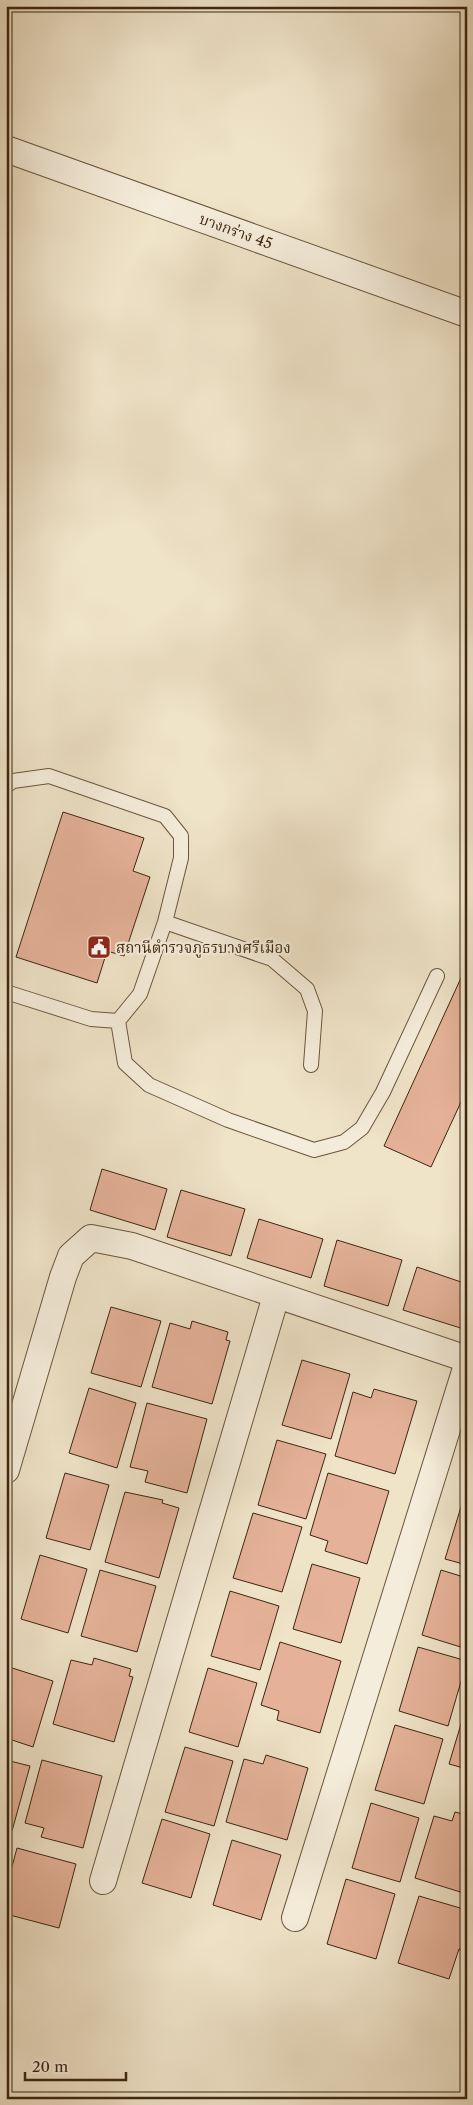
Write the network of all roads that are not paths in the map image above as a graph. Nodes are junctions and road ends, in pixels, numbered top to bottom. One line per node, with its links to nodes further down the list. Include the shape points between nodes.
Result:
1 (6, 148): 2 (street, บางกร่าง 45)
2 (467, 314)
3 (6, 786): 4 (lane, via 13,781 49,776 165,816 181,836 181,858)
4 (166, 922): 7 (lane, via 140,994); 8 (lane, via 272,958 307,989 315,1011)
5 (436, 976): 7 (lane, via 383,1092 362,1128 344,1142 314,1150 228,1120 149,1085 125,1063)
6 (6, 992): 7 (lane, via 91,1019)
7 (118, 1021)
8 (311, 1065)
9 (276, 1296): 10 (street); 12 (street, via 132,1246 92,1238 71,1256 62,1277); 13 (street)
10 (467, 1358)
11 (467, 1365): 14 (street)
12 (6, 1470)
13 (102, 1881)
14 (295, 1918)

